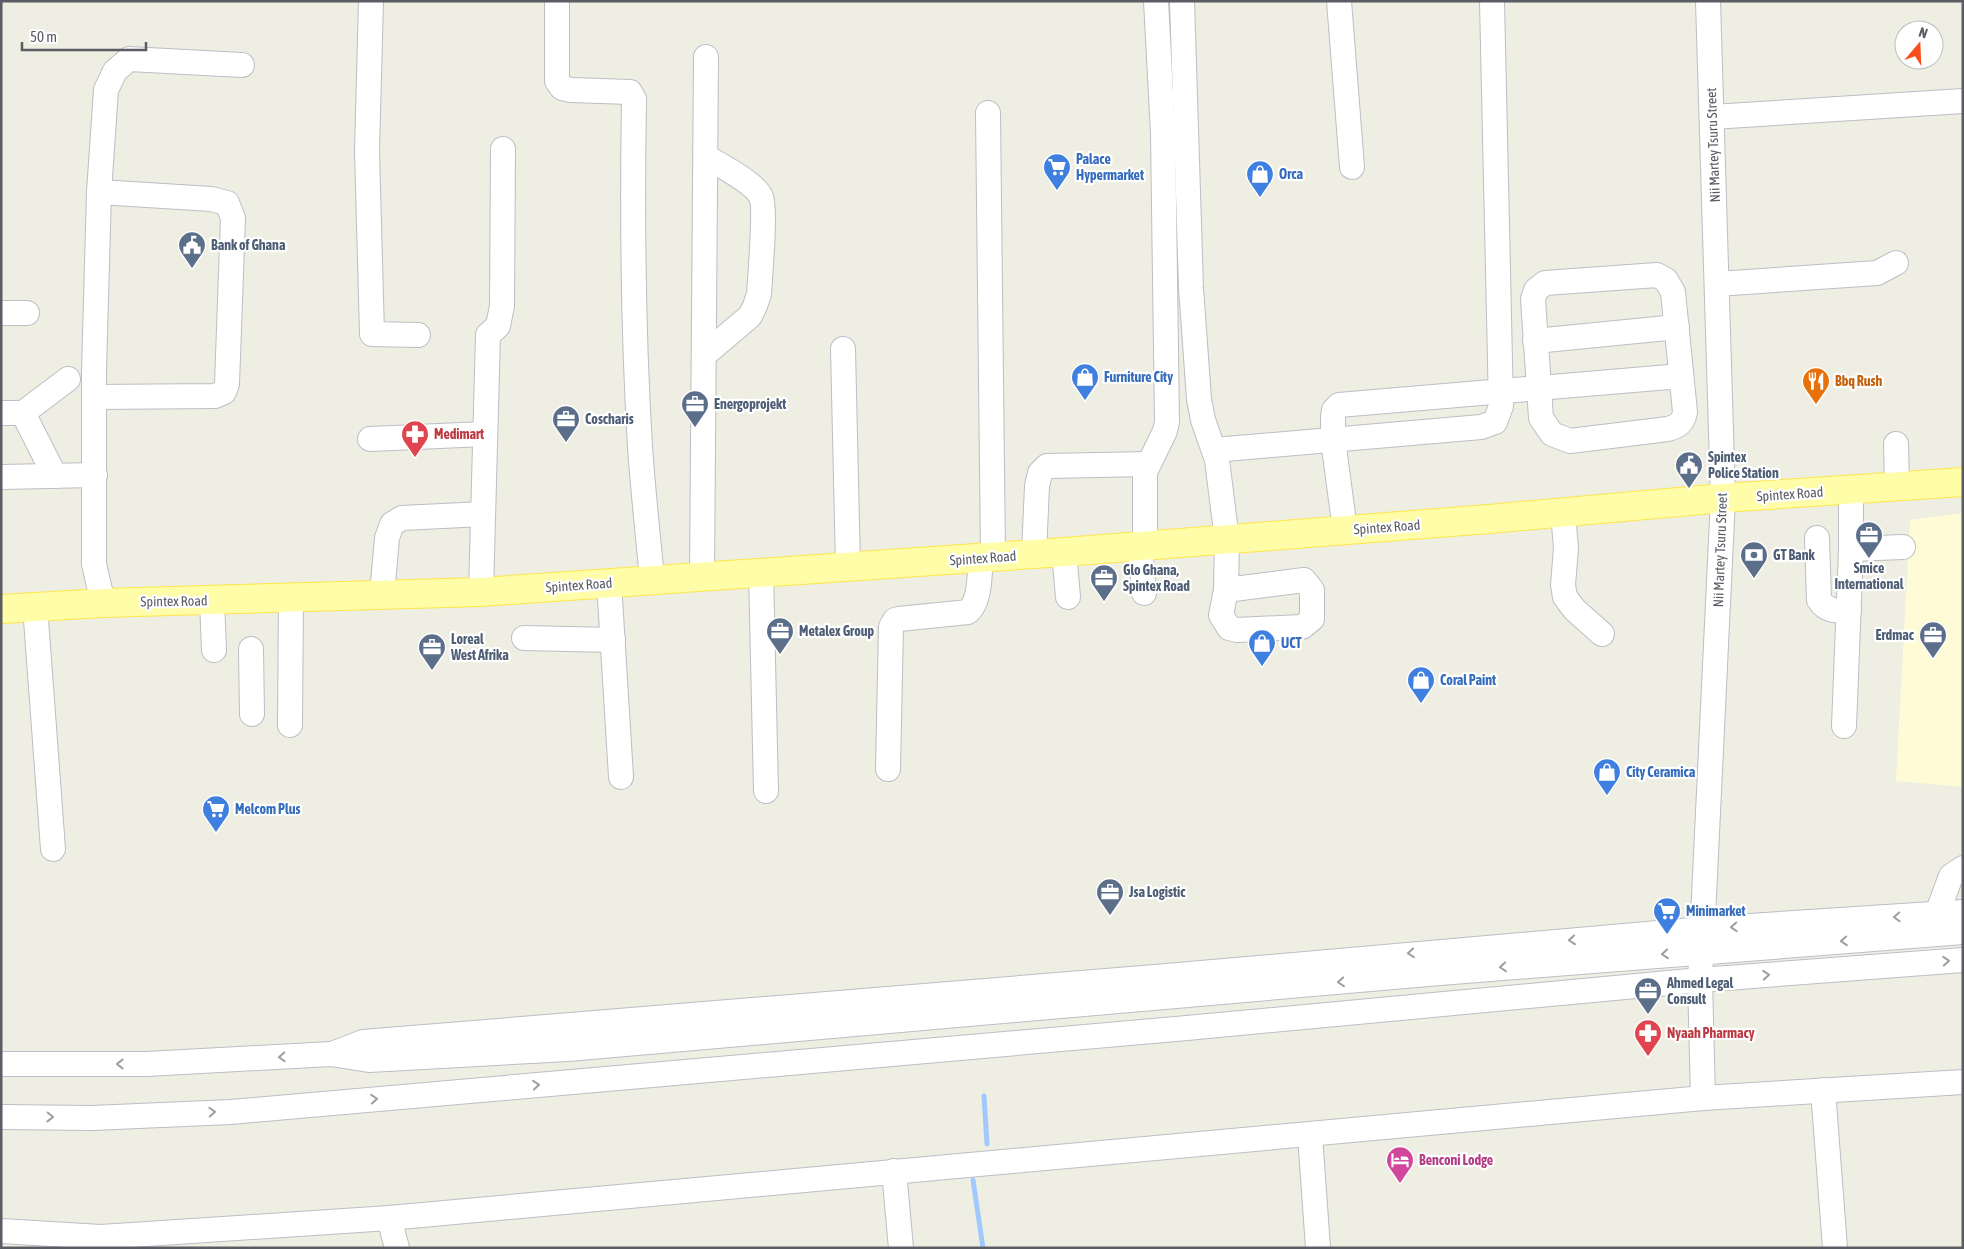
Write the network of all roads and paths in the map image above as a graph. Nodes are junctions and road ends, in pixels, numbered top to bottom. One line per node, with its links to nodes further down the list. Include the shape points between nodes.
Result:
1 (371, 1): 22 (street, via 367,151 372,334)
2 (557, 1): 59 (street, via 557,81 562,88 630,92 634,99 634,322 640,448)
3 (1156, 1): 37 (street, via 1163,133 1167,422)
4 (1182, 1): 36 (street, via 1191,288 1199,399)
5 (1339, 1): 15 (street)
6 (1492, 1): 29 (street)
7 (1708, 1): 12 (street, Nii Martey Tsuru Street)
8 (706, 57): 14 (street)
9 (242, 65): 16 (street, via 129,59 115,71 106,90)
10 (1963, 101): 12 (street)
11 (988, 113): 55 (street)
12 (1712, 117): 18 (street, Nii Martey Tsuru Street)
13 (503, 149): 32 (street, via 502,306 498,326 488,335)
14 (706, 157): 25 (street); 25 (street, via 748,184 762,198 763,212 759,294 755,306 750,316)
15 (1352, 167)
16 (99, 192): 30 (street); 30 (street, via 211,199 227,203 233,218 227,384 224,392 215,396)
17 (1896, 263): 18 (street, via 1877,273)
18 (1717, 284): 44 (street, Nii Martey Tsuru Street)
19 (1, 313): 20 (street)
20 (27, 313)
21 (1677, 327): 23 (street); 23 (street, via 1673,292 1666,280 1657,275 1545,283 1536,290 1533,300); 26 (street)
22 (418, 335)
23 (1535, 341): 28 (street)
24 (843, 349): 56 (street)
25 (704, 356): 58 (street)
26 (1681, 376): 28 (street); 28 (street, via 1685,412 1678,425 1570,441 1552,434 1541,418)
27 (68, 379): 31 (street)
28 (1538, 388): 29 (street)
29 (1500, 391): 34 (street, via 1501,406 1495,422 1482,427); 34 (street, via 1339,405 1332,417)
30 (94, 397): 38 (street)
31 (12, 413): 39 (street)
32 (485, 434): 33 (street); 46 (street)
33 (370, 439)
34 (1333, 440): 36 (street); 47 (street)
35 (1896, 444): 42 (street)
36 (1214, 450): 49 (street)
37 (1148, 464): 50 (street, via 1145,472); 54 (street, via 1047,466 1040,472 1037,486)
38 (95, 475): 39 (street); 68 (street, via 94,564)
39 (55, 476): 40 (street)
40 (1, 477)
41 (1963, 482): 42 (main road, Spintex Road)
42 (1897, 487): 43 (main road, Spintex Road)
43 (1851, 490): 44 (main road, Spintex Road); 52 (street)
44 (1723, 498): 45 (main road, Spintex Road); 88 (street, Nii Martey Tsuru Street)
45 (1563, 513): 47 (main road, Spintex Road); 72 (street, via 1565,597)
46 (483, 514): 62 (street); 64 (street, via 402,518 392,524 387,538)
47 (1345, 530): 49 (main road, Spintex Road)
48 (1817, 538): 71 (street, via 1819,600 1834,611)
49 (1227, 540): 50 (main road, Spintex Road); 61 (street)
50 (1143, 546): 53 (main road, Spintex Road); 63 (street)
51 (1903, 547): 52 (street)
52 (1851, 549): 71 (street)
53 (1064, 552): 54 (main road, Spintex Road); 66 (street)
54 (1034, 554): 55 (main road, Spintex Road)
55 (987, 558): 56 (main road, Spintex Road); 80 (street, via 974,607 968,612 899,619 891,627)
56 (848, 566): 57 (main road, Spintex Road)
57 (762, 572): 58 (main road, Spintex Road); 82 (street)
58 (702, 576): 59 (main road, Spintex Road)
59 (652, 579): 60 (main road, Spintex Road)
60 (609, 582): 62 (main road, Spintex Road); 74 (street)
61 (1226, 590)
62 (481, 592): 64 (main road, Spintex Road)
63 (1144, 593)
64 (382, 594): 65 (main road, Spintex Road)
65 (291, 597): 67 (main road, Spintex Road); 78 (street)
66 (1068, 597)
67 (212, 600): 68 (main road, Spintex Road); 76 (street)
68 (103, 603): 69 (main road, Spintex Road)
69 (35, 606): 70 (main road, Spintex Road); 83 (street)
70 (1, 609)
71 (1849, 611): 79 (street)
72 (1602, 634)
73 (524, 638): 74 (street)
74 (612, 640): 81 (street)
75 (251, 649): 77 (street)
76 (214, 650)
77 (252, 714)
78 (290, 725)
79 (1844, 726)
80 (888, 768)
81 (620, 777)
82 (766, 791)
83 (53, 849)
84 (1963, 868): 86 (street, via 1951,876)
85 (1963, 912): 86 (street)
86 (1937, 914): 88 (street, one-way to 88)
87 (1963, 932): 88 (street, one-way to 88)
88 (1702, 940): 90 (street, Nii Martey Tsuru Street); 91 (street, one-way to 91, via 568,1049 369,1060 331,1054 147,1064)
89 (1963, 960): 90 (street, one-way to 89)
90 (1700, 980): 94 (street, Nii Martey Tsuru Street); 95 (street, one-way to 90, via 92,1118 231,1112)
91 (1, 1064)
92 (1963, 1082): 93 (street)
93 (1823, 1090): 94 (street); 104 (street)
94 (1703, 1098): 96 (street)
95 (1, 1116)
96 (1310, 1134): 97 (street); 103 (street)
97 (894, 1171): 98 (street); 102 (street)
98 (389, 1218): 100 (street); 101 (street)
99 (1, 1231): 100 (street)
100 (100, 1243)
101 (397, 1248)
102 (901, 1248)
103 (1318, 1248)
104 (1835, 1248)

